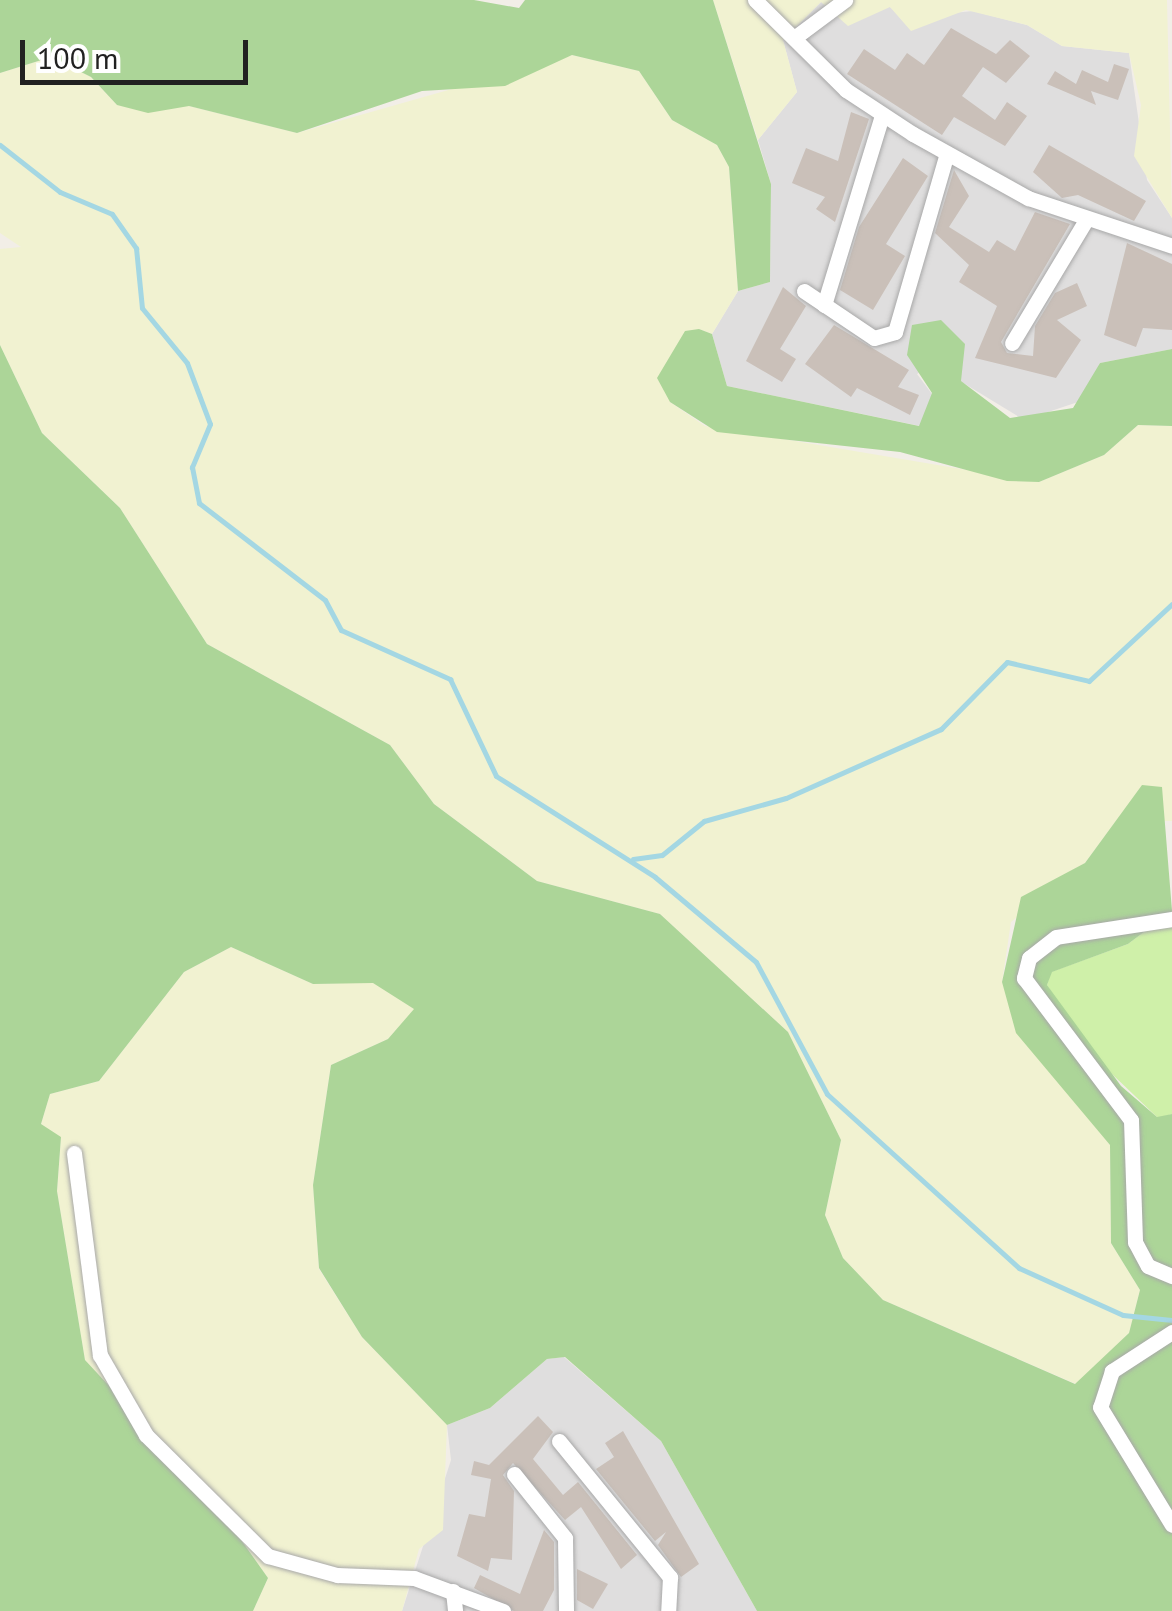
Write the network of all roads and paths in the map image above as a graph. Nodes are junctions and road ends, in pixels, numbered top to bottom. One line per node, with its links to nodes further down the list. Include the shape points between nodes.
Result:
1 (755, 0): 3 (street)
2 (845, 0): 3 (street)
3 (794, 38): 4 (street)
4 (882, 115): 5 (street); 9 (street)
5 (947, 154): 6 (street); 9 (street, via 895,332 874,338)
6 (1086, 220): 7 (street); 10 (street)
7 (1172, 246)
8 (804, 292): 9 (street)
9 (824, 305)
10 (1012, 343)
11 (1172, 919): 13 (street, via 1056,937 1029,958 1024,978 1131,1120 1135,1242 1148,1266)
12 (74, 1153): 18 (street, via 100,1355 146,1435 268,1556)
13 (1172, 1276)
14 (1172, 1332): 17 (street, via 1112,1372 1100,1407)
15 (559, 1441): 22 (street, via 670,1576)
16 (514, 1474): 21 (street, via 565,1538)
17 (1172, 1525)
18 (452, 1591): 19 (street); 20 (street)
19 (455, 1611)
20 (503, 1611)
21 (566, 1611)
22 (668, 1611)

